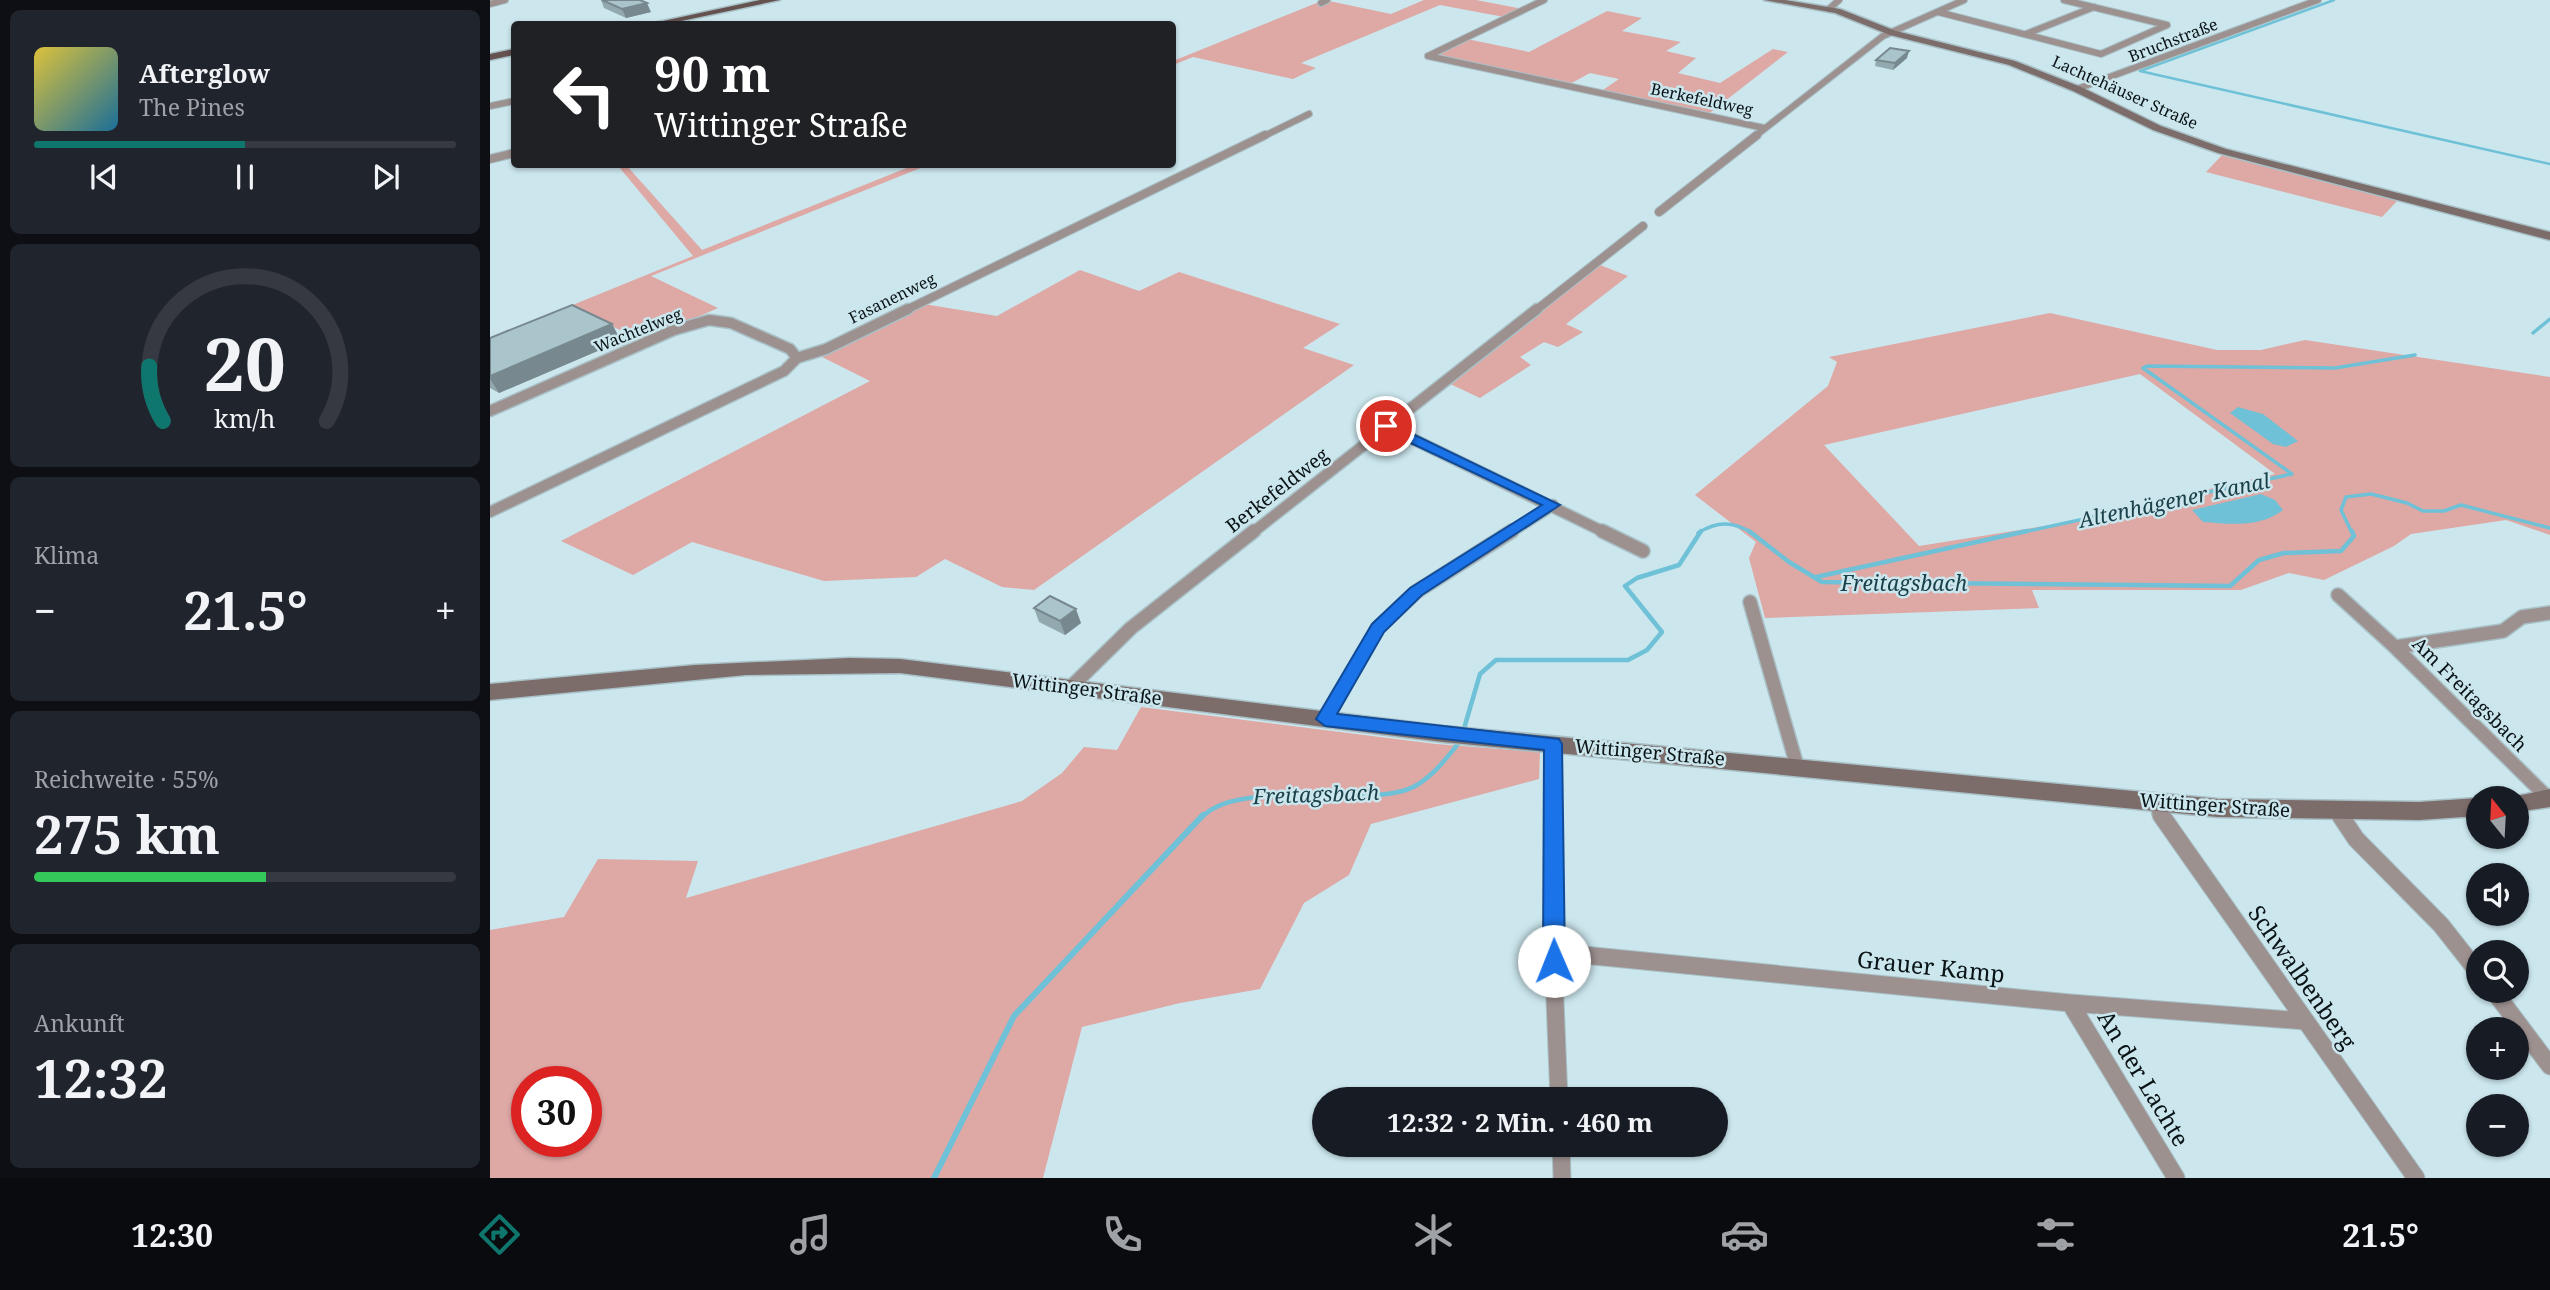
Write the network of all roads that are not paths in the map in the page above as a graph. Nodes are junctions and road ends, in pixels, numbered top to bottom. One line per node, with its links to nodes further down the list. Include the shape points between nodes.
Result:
1 (505, 0): 9 (street)
2 (775, 0): 13 (main road)
3 (1544, 0): 22 (street, Berkefeldweg, via 1428,55)
4 (1768, 0): 11 (main road, Lachtehäuser Straße)
5 (1839, 0): 11 (street)
6 (1964, 0): 12 (street, Berkefeldweg)
7 (2064, 0): 10 (street)
8 (2318, 0): 18 (street, Bruchstraße)
9 (490, 4)
10 (2094, 7): 15 (street); 15 (street, via 2167,25 2101,54)
11 (1829, 9): 14 (main road, Lachtehäuser Straße)
12 (1938, 12): 14 (street, Berkefeldweg); 15 (street)
13 (669, 21)
14 (1893, 33): 18 (main road, Lachtehäuser Straße, via 2012,63); 22 (street, Berkefeldweg)
15 (2026, 35)
16 (511, 53): 17 (main road)
17 (490, 57)
18 (2077, 89): 27 (main road, Lachtehäuser Straße, via 2157,128 2221,151)
19 (511, 102): 20 (street)
20 (490, 106)
21 (1309, 114): 28 (street, Fasanenweg, via 826,349)
22 (1764, 128): 25 (street, Berkefeldweg)
23 (511, 154): 24 (street)
24 (490, 159)
25 (1659, 212)
26 (1643, 226): 30 (street, Berkefeldweg)
27 (2550, 236)
28 (797, 358): 29 (street, Wachtelweg, via 790,349 731,323 709,320 674,330); 32 (street, Fasanenweg, via 784,370)
29 (490, 411)
30 (1386, 426): 31 (street); 38 (street, Berkefeldweg, via 1131,628)
31 (1553, 505): 33 (street); 40 (street, via 1416,592 1378,628)
32 (490, 512)
33 (1643, 551)
34 (2338, 595): 37 (street, Am Freitagsbach)
35 (1750, 602): 42 (street)
36 (2550, 613): 37 (street, Am Freitagsbach, via 2522,617 2503,631)
37 (2395, 647): 43 (street, Am Freitagsbach)
38 (1072, 686): 39 (main road, Wittinger Straße, via 900,666 826,663); 40 (main road, Wittinger Straße)
39 (490, 692)
40 (1325, 719): 41 (main road, Wittinger Straße)
41 (1553, 744): 42 (main road, Wittinger Straße); 48 (street)
42 (1797, 766): 45 (main road, Wittinger Straße)
43 (2549, 798): 44 (main road)
44 (2529, 801)
45 (2155, 802): 47 (main road, Wittinger Straße); 52 (street, Schwalbenberg, via 2165,825)
46 (2466, 807): 47 (main road, Wittinger Straße)
47 (2337, 811): 49 (street, via 2356,839)
48 (1553, 952): 50 (street, Grauer Kamp); 54 (street)
49 (2466, 956)
50 (2070, 1003): 52 (street, Grauer Kamp); 57 (street, An der Lachte)
51 (2503, 1003): 53 (street)
52 (2305, 1021): 58 (street, Schwalbenberg)
53 (2550, 1066)
54 (1559, 1087)
55 (1561, 1157): 56 (street)
56 (1562, 1178)
57 (2176, 1178)
58 (2416, 1178)

